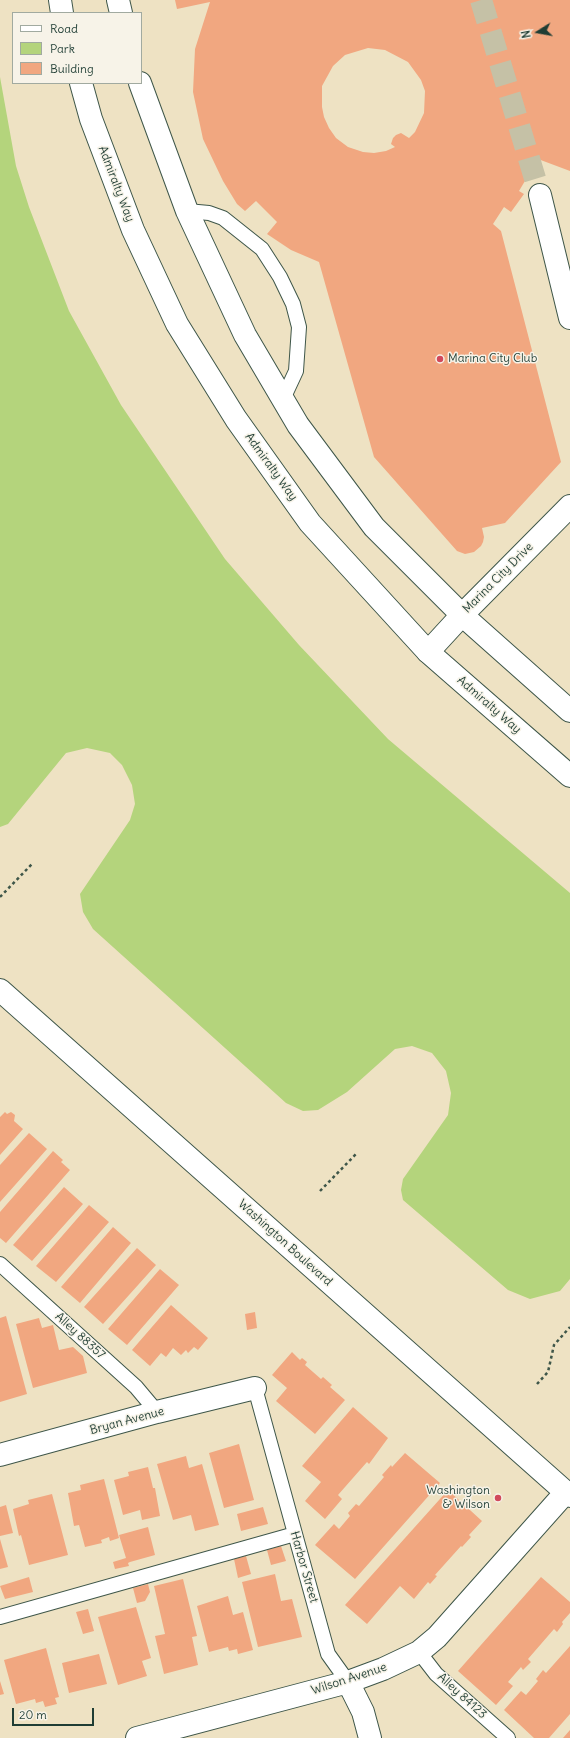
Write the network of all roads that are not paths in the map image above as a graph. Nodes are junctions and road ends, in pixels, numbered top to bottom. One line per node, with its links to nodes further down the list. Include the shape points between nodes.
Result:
1 (60, 0): 3 (street)
2 (118, 0): 4 (street)
3 (62, 12)
4 (121, 12)
5 (81, 84): 13 (street, Admiralty Way, via 91,119 133,230 177,324 236,419 310,523)
6 (140, 84): 8 (street)
7 (540, 195): 9 (street)
8 (187, 211): 10 (street, via 244,336); 10 (lane, via 209,213 223,218 242,232 262,249 290,297 299,327 296,371)
9 (570, 318)
10 (283, 398): 12 (street, via 298,425 374,526)
11 (570, 506): 12 (street, Marina City Drive)
12 (462, 615): 13 (street, Marina City Drive); 14 (street)
13 (428, 652): 15 (street, Admiralty Way)
14 (570, 711)
15 (570, 776)
16 (0, 990): 21 (street, Washington Boulevard)
17 (0, 1264): 19 (lane, Alley 88357, via 136,1387)
18 (255, 1388): 19 (street, Bryan Avenue); 22 (lane, Harbor Street)
19 (157, 1412): 20 (street, Bryan Avenue)
20 (0, 1455)
21 (568, 1494): 24 (street, Wilson Avenue, via 437,1637)
22 (295, 1534): 23 (lane); 25 (lane, Harbor Street, via 328,1654)
23 (0, 1617)
24 (418, 1652): 25 (street, Wilson Avenue); 28 (lane, Alley 84123, via 436,1674)
25 (348, 1682): 26 (street, Wilson Avenue); 27 (street, Harbor Street, via 363,1712)
26 (137, 1738)
27 (370, 1738)
28 (508, 1738)

